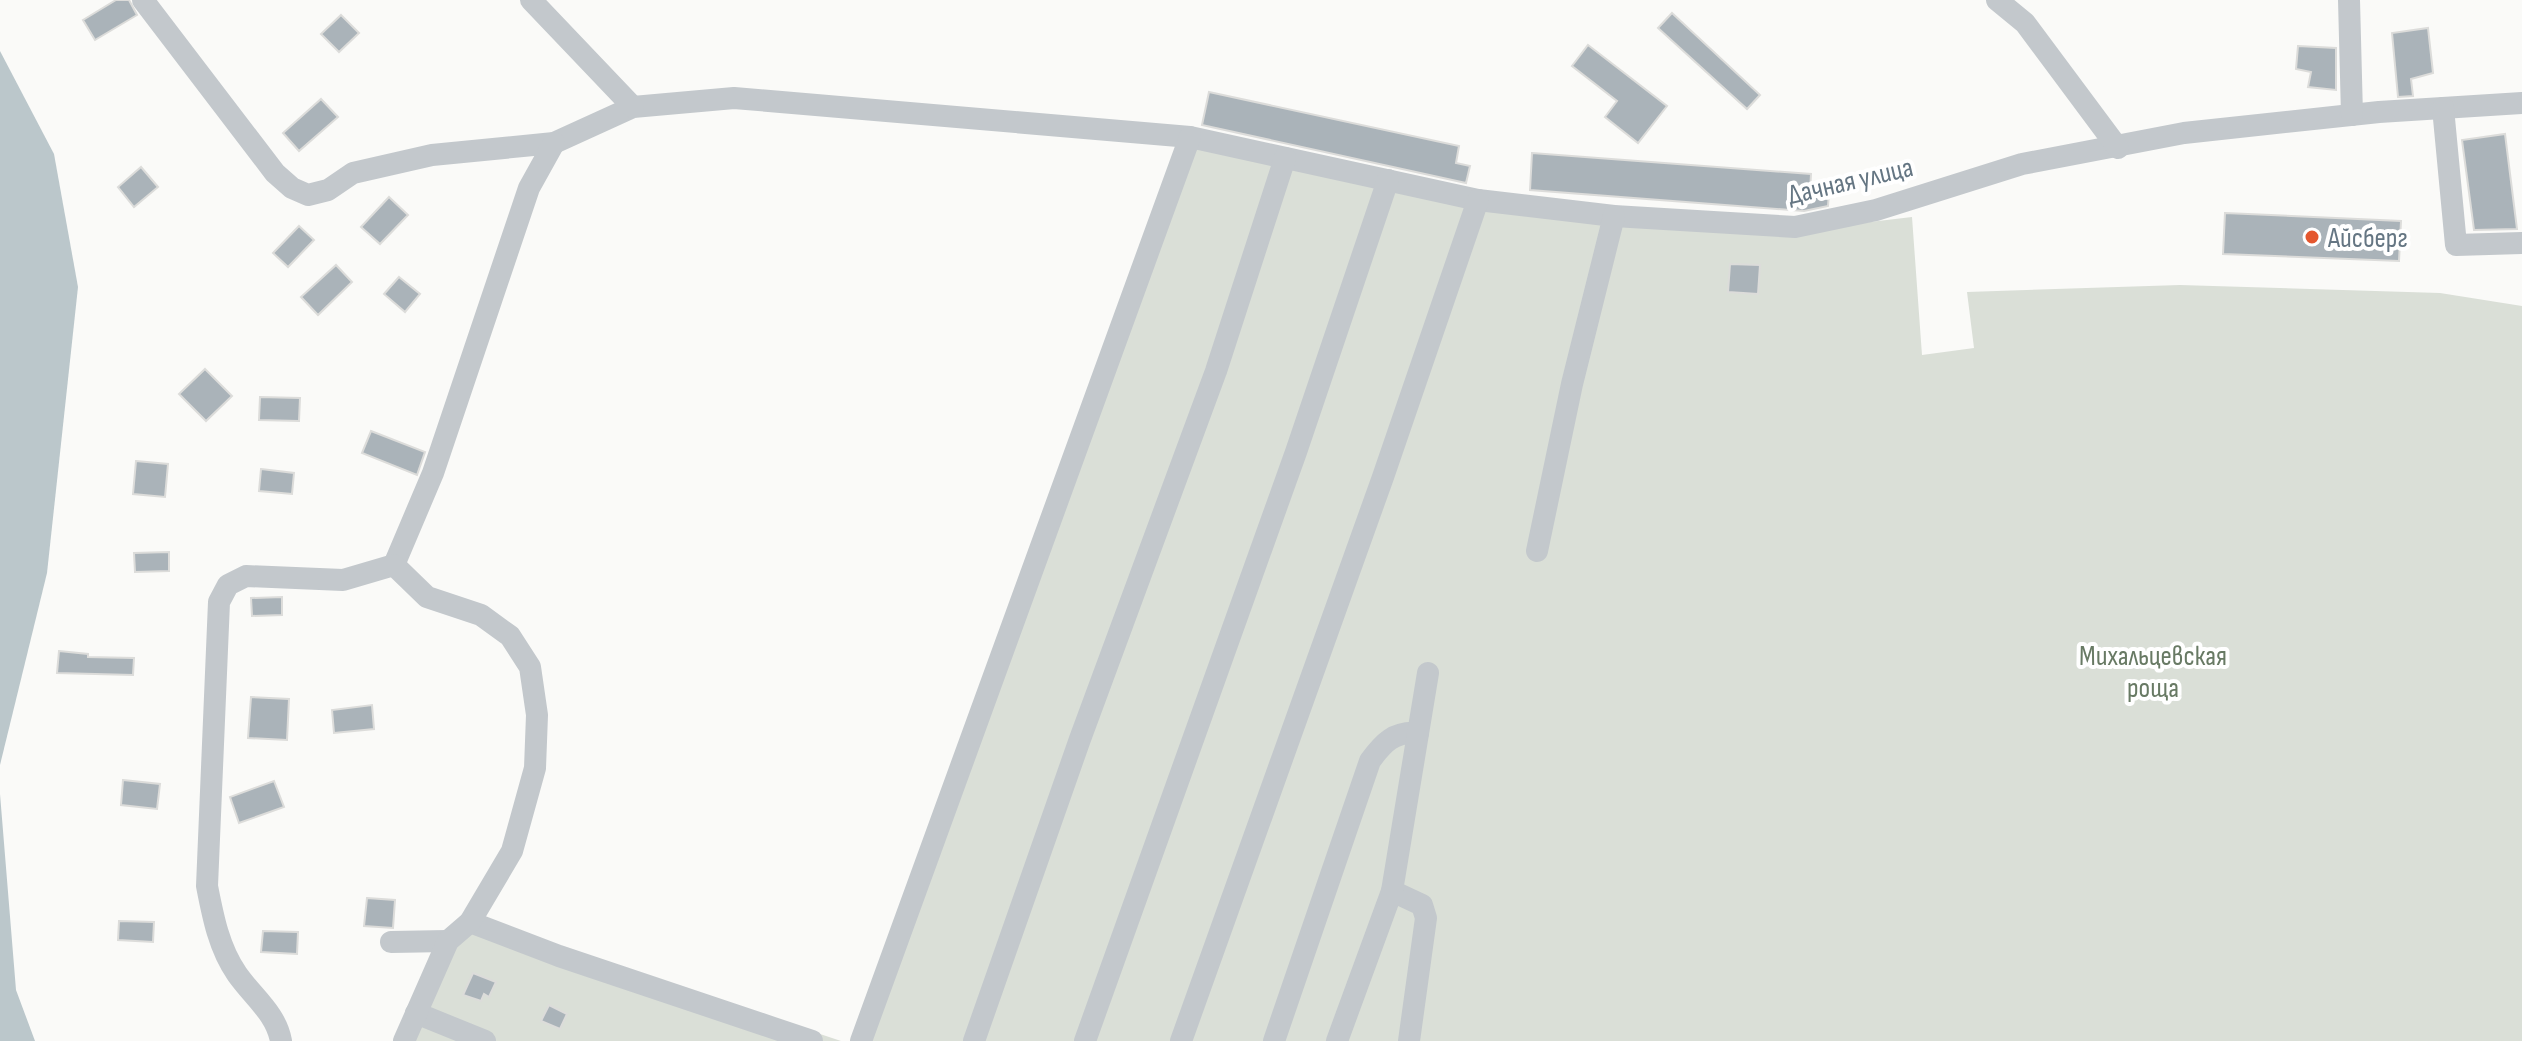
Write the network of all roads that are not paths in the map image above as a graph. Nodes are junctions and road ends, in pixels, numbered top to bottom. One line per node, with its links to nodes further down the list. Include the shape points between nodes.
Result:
1 (143, 0): 10 (street, Дачная улица, via 275,173 308,195 328,190 353,173 432,155)
2 (531, 0): 6 (street)
3 (1997, 0): 11 (street, via 2025,23)
4 (2349, 0): 8 (street)
5 (2522, 103): 7 (street, Дачная улица)
6 (633, 107): 9 (street, Дачная улица, via 734,98); 10 (street, Дачная улица)
7 (2443, 108): 8 (street, Дачная улица); 16 (street, via 2456,245)
8 (2352, 115): 11 (street, Дачная улица, via 2184,133)
9 (1190, 137): 12 (street, Дачная улица); 30 (street)
10 (554, 143): 18 (street, via 529,188 433,473)
11 (2118, 148): 15 (street, Дачная улица, via 2022,164 1876,210 1795,227)
12 (1285, 158): 13 (street, Дачная улица); 31 (street, via 1216,371)
13 (1388, 180): 14 (street, Дачная улица); 32 (street)
14 (1478, 200): 15 (street, Дачная улица); 33 (street)
15 (1614, 216): 17 (street)
16 (2522, 243)
17 (1537, 551)
18 (394, 565): 22 (street, via 427,597 481,615 510,636 530,667 537,715 535,768 512,851); 26 (street, via 343,580 246,576 228,585 219,602 207,886 216,933 236,973 278,1024)
19 (1428, 673): 20 (street)
20 (1418, 733): 21 (street); 34 (street, via 1393,736 1370,761)
21 (1392, 891): 35 (street); 36 (street, via 1422,905 1426,918)
22 (470, 922): 23 (street); 29 (street)
23 (448, 941): 24 (street); 25 (street)
24 (391, 942)
25 (416, 1013): 27 (street); 28 (street)
26 (281, 1041)
27 (404, 1041)
28 (485, 1041)
29 (812, 1041)
30 (861, 1041)
31 (974, 1041)
32 (1085, 1041)
33 (1181, 1041)
34 (1274, 1041)
35 (1337, 1041)
36 (1409, 1041)

